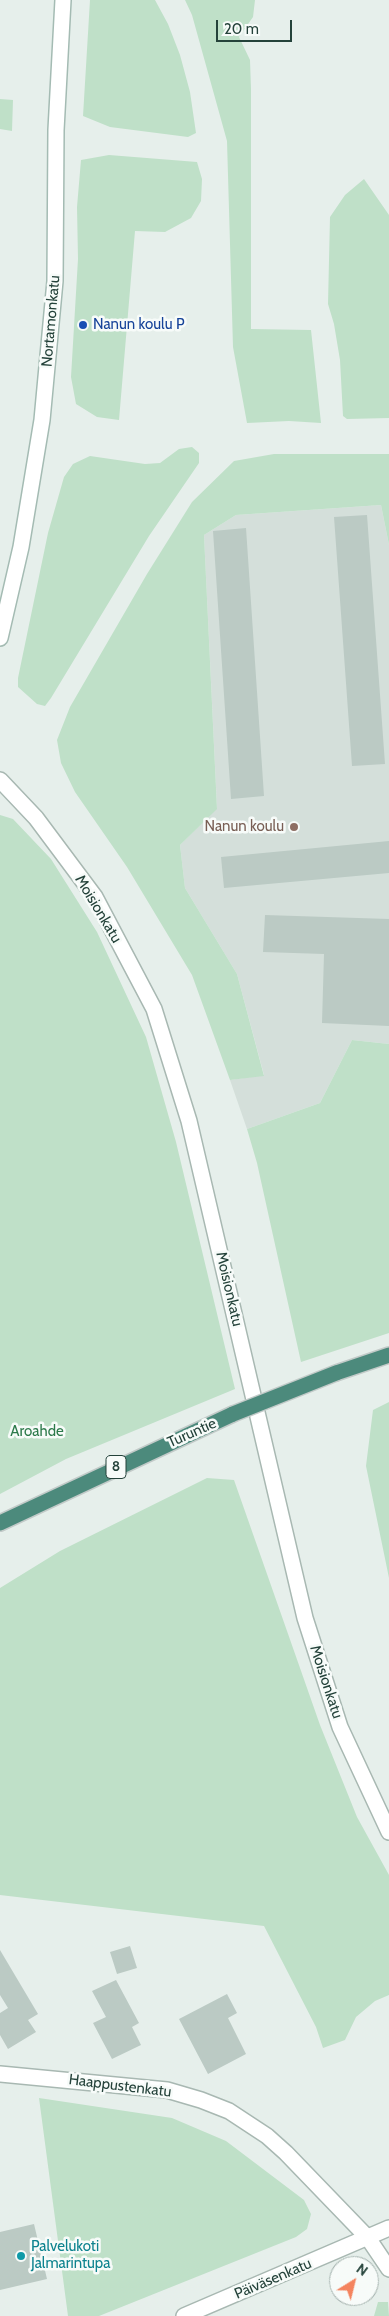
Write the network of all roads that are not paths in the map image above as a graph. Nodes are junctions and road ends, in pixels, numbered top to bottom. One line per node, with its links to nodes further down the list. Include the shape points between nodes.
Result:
1 (63, 0): 2 (street, Nortamonkatu, via 56,130 55,281 42,420 21,547)
2 (0, 638)
3 (0, 780): 6 (street, Moisionkatu, via 36,818 95,897 154,1009 189,1121 305,1618 340,1727)
4 (389, 1355): 5 (highway, Turuntie / 8, bridge, via 233,1414)
5 (0, 1523)
6 (389, 1832)
7 (0, 2074): 9 (street, Haappustenkatu, via 167,2090 229,2111 286,2153)
8 (389, 2228): 9 (street, Päiväsenkatu)
9 (368, 2238): 10 (street, Haappustenkatu); 11 (street, Päiväsenkatu)
10 (389, 2269)
11 (184, 2316)

